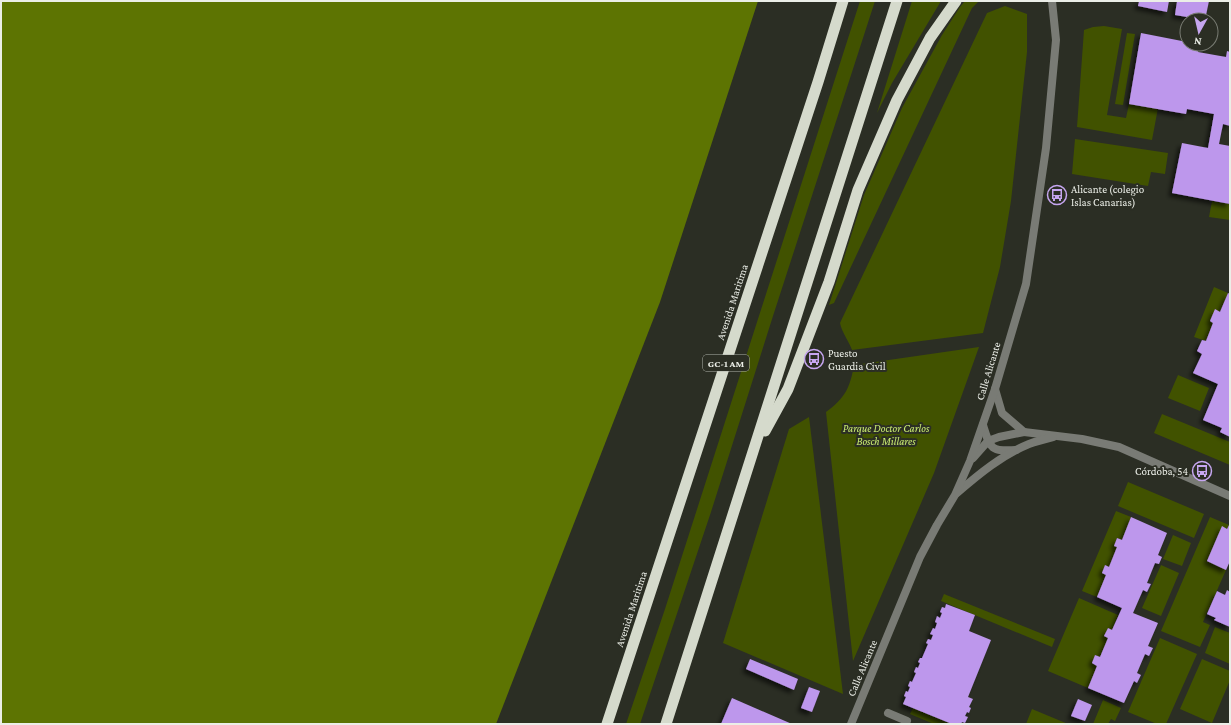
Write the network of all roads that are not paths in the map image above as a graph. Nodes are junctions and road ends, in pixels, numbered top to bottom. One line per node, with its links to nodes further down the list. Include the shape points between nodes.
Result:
1 (843, 1): 17 (highway, Avenida Maritima / GC-1 AM)
2 (897, 1): 11 (highway)
3 (956, 1): 11 (highway, via 930,38 897,100 858,190 830,282 788,389)
4 (1052, 1): 5 (street, Calle Alicante, via 1056,40 1046,148 1026,284)
5 (995, 389): 6 (street, Calle Alicante); 7 (street, via 1002,413)
6 (983, 425): 9 (street); 12 (street, Calle Alicante)
7 (1024, 432): 8 (street); 9 (street)
8 (1056, 436): 10 (street); 14 (street, via 1119,448)
9 (988, 441): 10 (street, via 998,451); 12 (street)
10 (1017, 450): 13 (street, via 984,471)
11 (753, 452): 18 (highway)
12 (970, 461): 13 (street, Calle Alicante)
13 (955, 495): 19 (street, Calle Alicante, via 920,557)
14 (1230, 496)
15 (888, 713): 16 (street)
16 (907, 721)
17 (607, 724)
18 (666, 724)
19 (851, 724)

